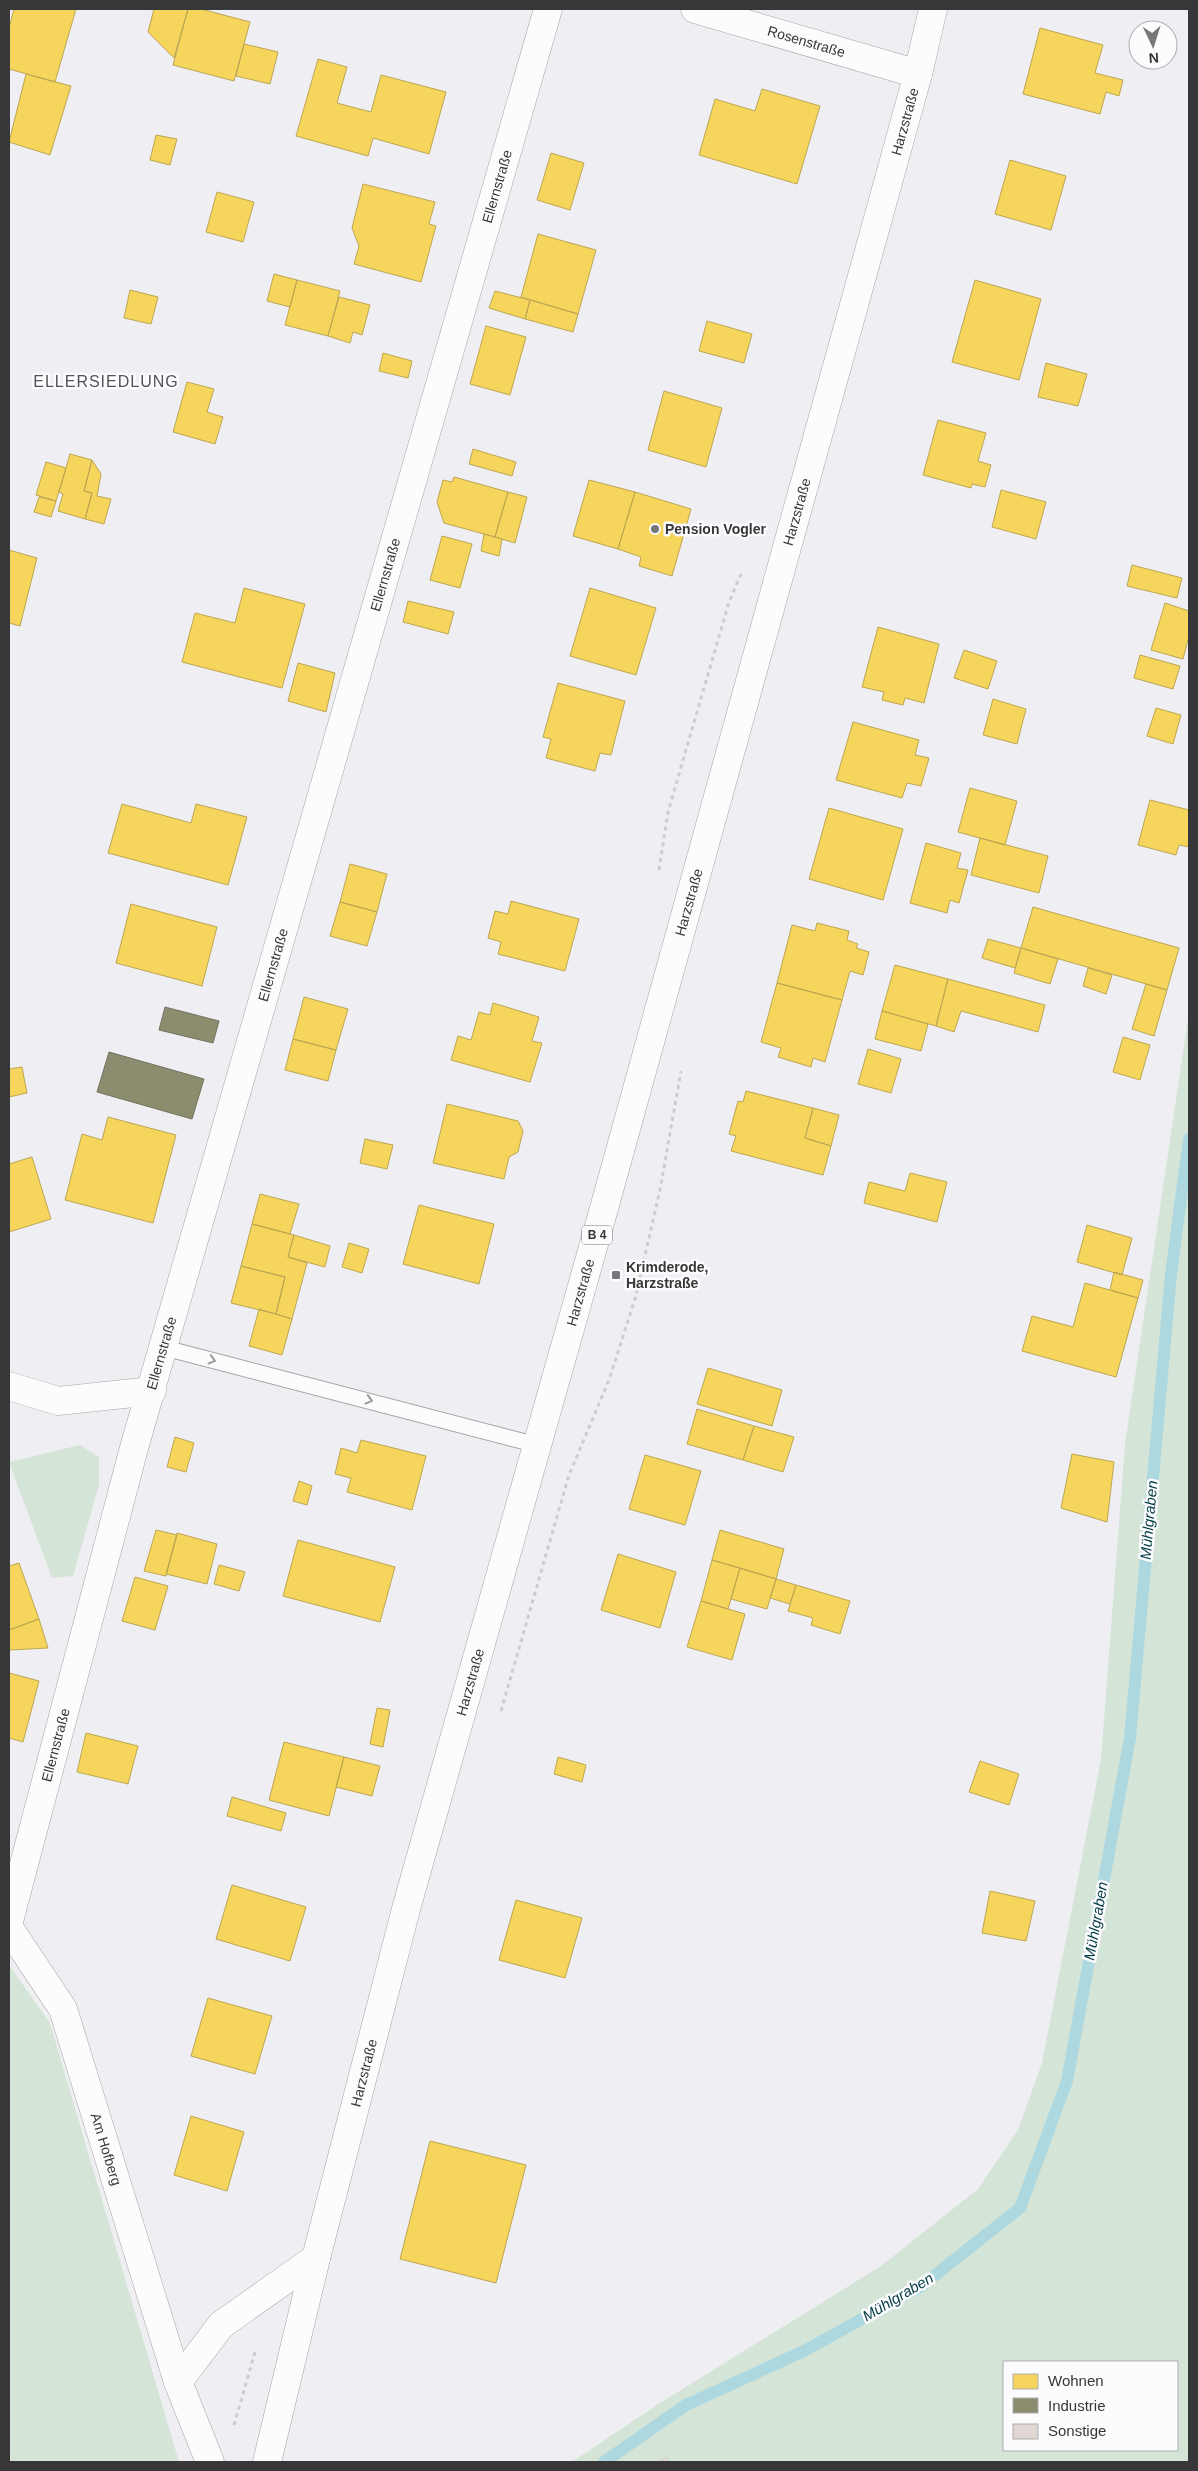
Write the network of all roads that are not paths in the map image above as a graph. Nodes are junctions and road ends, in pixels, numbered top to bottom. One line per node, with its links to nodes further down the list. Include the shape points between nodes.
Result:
1 (548, 9): 5 (street, Ellernstraße)
2 (695, 9): 4 (street, Rosenstraße)
3 (933, 9): 4 (street, Harzstraße / B 4)
4 (918, 74): 8 (street, Harzstraße / B 4)
5 (165, 1348): 7 (street, Ellernstraße); 8 (lane, one-way to 8)
6 (9, 1386): 7 (street, via 58,1401)
7 (152, 1391): 9 (street, Ellernstraße, via 134,1448)
8 (537, 1445): 11 (street, Harzstraße / B 4, via 406,1908)
9 (9, 1922)
10 (9, 1928): 12 (street, Am Hofberg, via 62,2009)
11 (316, 2258): 12 (street, via 221,2325); 14 (street, Harzstraße / B 4)
12 (178, 2382): 13 (street, Am Hofberg)
13 (210, 2462)
14 (267, 2462)

